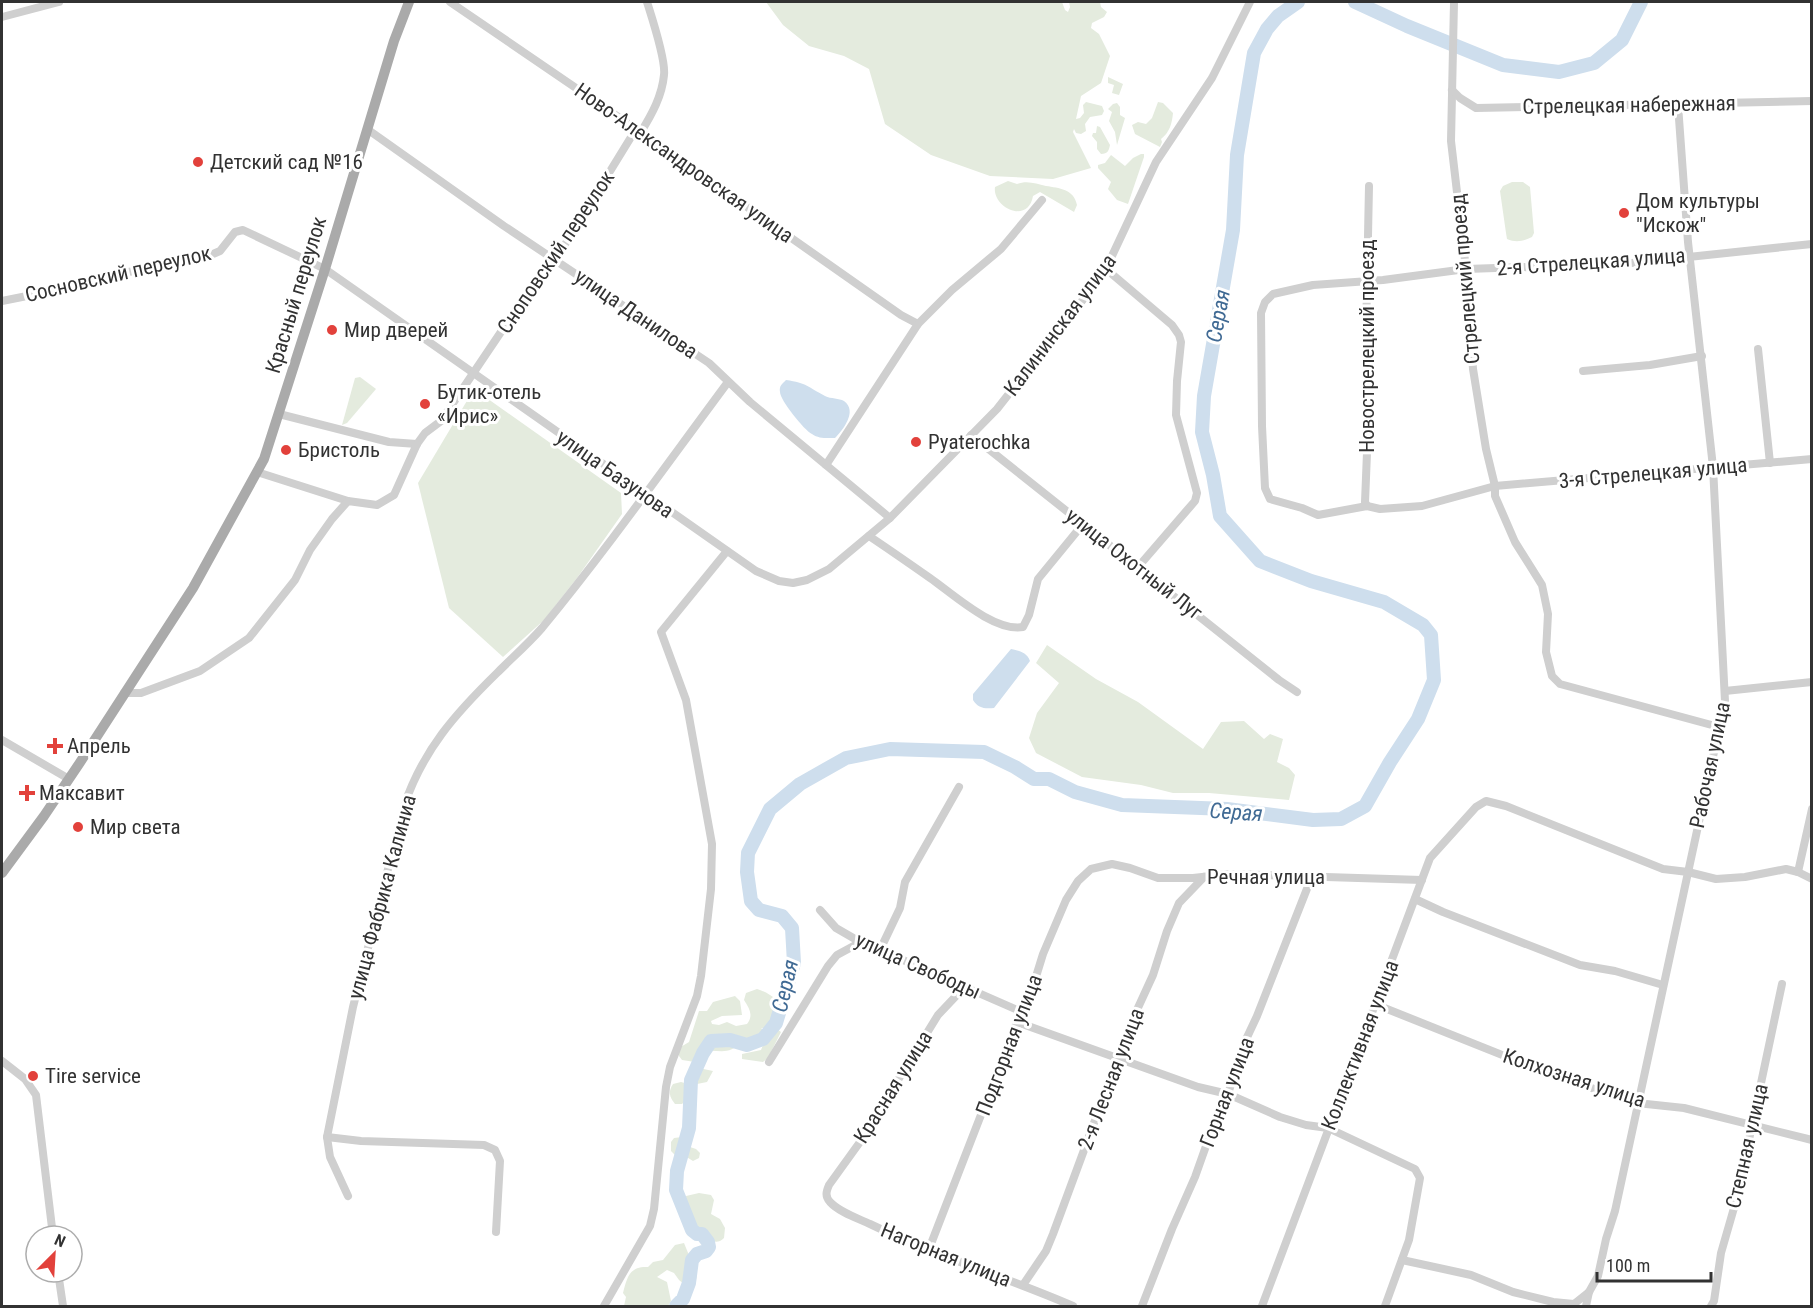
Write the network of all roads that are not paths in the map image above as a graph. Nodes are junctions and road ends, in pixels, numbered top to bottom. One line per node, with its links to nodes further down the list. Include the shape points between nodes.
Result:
1 (59, 2): 7 (street)
2 (409, 2): 12 (main road, Красный переулок)
3 (450, 2): 13 (street, Ново-Александровская улица)
4 (647, 2): 13 (street, Сноповский переулок, via 665,73 655,109)
5 (1250, 2): 19 (street, Калининская улица, via 1212,78 1156,162)
6 (1455, 2): 9 (street, Стрелецкий проезд)
7 (29, 5): 8 (street)
8 (2, 17)
9 (1452, 90): 11 (street, Стрелецкая набережная, via 1476,108); 20 (street, Стрелецкий проезд, via 1451,141)
10 (1812, 100): 11 (street, Стрелецкая набережная)
11 (1678, 105): 17 (street, Рабочая улица)
12 (367, 129): 18 (street, улица Данилова); 21 (main road, Красный переулок)
13 (639, 130): 18 (street, Сноповский переулок); 24 (street, Ново-Александровская улица)
14 (1369, 186): 22 (street, Новострелецкий проезд)
15 (1042, 201): 24 (street, via 1001,249)
16 (1812, 244): 17 (street, 2-я Стрелецкая улица)
17 (1689, 256): 20 (street, 2-я Стрелецкая улица, via 1622,264); 26 (street, Рабочая улица)
18 (554, 260): 28 (street, Сноповский переулок); 29 (street, улица Данилова, via 709,363)
19 (1106, 269): 31 (street, Калининская улица); 47 (street, via 1172,325 1181,342 1176,415 1195,483 1196,501)
20 (1466, 269): 22 (street, 2-я Стрелецкая улица); 38 (street, Стрелецкий проезд, via 1473,369)
21 (325, 270): 23 (street, Сосновский переулок, via 243,230 235,232 213,254); 28 (street, улица Базунова); 30 (main road, Красный переулок)
22 (1366, 281): 41 (street, Новострелецкий проезд); 42 (street, 2-я Стрелецкая улица, via 1313,285 1273,294 1261,313 1265,488 1270,499)
23 (2, 301)
24 (918, 324): 35 (street)
25 (1758, 349): 34 (street)
26 (1702, 356): 27 (street, via 1650,366); 36 (street, Рабочая улица)
27 (1583, 371)
28 (473, 375): 32 (street, Сноповский переулок, via 441,421); 39 (street, улица Базунова)
29 (728, 381): 35 (street, улица Данилова); 39 (street, улица Фабрика Калиниа)
30 (279, 414): 32 (street, via 389,442); 37 (main road, Красный переулок)
31 (971, 435): 43 (street, Калининская улица); 44 (street, улица Охотный Луг)
32 (417, 444): 40 (street, via 394,495 377,505)
33 (1812, 459): 34 (street, 3-я Стрелецкая улица)
34 (1770, 463): 36 (street, 3-я Стрелецкая улица)
35 (826, 465): 43 (street, улица Данилова)
36 (1713, 467): 38 (street, 3-я Стрелецкая улица); 50 (street, Рабочая улица)
37 (257, 472): 40 (street); 52 (main road, Красный переулок, via 193,588)
38 (1495, 486): 41 (street, 3-я Стрелецкая улица, via 1422,506); 53 (street, Стрелецкий проезд, via 1495,496 1515,542 1542,585 1548,614 1546,652 1552,676 1560,684)
39 (645, 495): 46 (street, улица Базунова); 83 (street, улица Фабрика Калиниа, via 539,631 439,735 413,778 353,1007)
40 (348, 501): 52 (street, via 310,550 295,580 249,638 200,671 141,693)
41 (1366, 506): 42 (street, 3-я Стрелецкая улица)
42 (1318, 515)
43 (890, 518): 45 (street, Калининская улица)
44 (1083, 524): 45 (street, via 1038,579 1029,615 1023,627 1016,628 969,607); 47 (street, улица Охотный Луг)
45 (869, 536): 48 (street, Калининская улица, via 829,569)
46 (727, 551): 48 (street, улица Базунова, via 756,571); 95 (street, via 661,632 686,700 712,844 711,889 697,996 666,1087 652,1217)
47 (1138, 567): 51 (street, улица Охотный Луг)
48 (793, 583)
49 (1812, 682): 50 (street)
50 (1725, 691): 53 (street, Рабочая улица)
51 (1297, 692)
52 (124, 693): 55 (main road, Красный переулок)
53 (1719, 728): 59 (street, Рабочая улица)
54 (2, 740): 55 (street)
55 (69, 779): 61 (main road, Красный переулок)
56 (959, 787): 69 (street, via 905,882 900,908)
57 (1812, 809): 60 (street)
58 (1112, 864): 63 (street, Речная улица, via 1158,878); 74 (street, Подгорная улица, via 1091,869 1066,900)
59 (1688, 872): 60 (street, via 1716,879 1786,869); 65 (street, Коллективная улица, via 1663,869 1486,801 1452,831 1430,858); 71 (street, Рабочая улица)
60 (1798, 872): 64 (street)
61 (2, 873)
62 (1312, 876): 63 (street, Речная улица); 65 (street, Речная улица); 79 (street, Горная улица)
63 (1204, 877): 76 (street, 2-я Лесная улица, via 1179,903)
64 (1812, 879)
65 (1422, 880): 66 (street, Коллективная улица)
66 (1415, 899): 71 (street, via 1580,965); 73 (street, Коллективная улица)
67 (820, 910): 68 (street, улица Свободы, via 836,928)
68 (861, 942): 69 (street, улица Свободы); 78 (street, via 837,955 828,966)
69 (880, 950): 72 (street, улица Свободы)
70 (1782, 984): 81 (street, Степная улица)
71 (1663, 985): 80 (street, Рабочая улица)
72 (969, 989): 74 (street, улица Свободы); 85 (street, Красная улица, via 938,1015)
73 (1377, 1005): 80 (street, Колхозная улица, via 1555,1076); 82 (street, Коллективная улица)
74 (1022, 1012): 75 (street, Подгорная улица)
75 (1017, 1022): 76 (street); 89 (street, Подгорная улица)
76 (1118, 1059): 79 (street); 92 (street, 2-я Лесная улица, via 1049,1242)
77 (2, 1061): 87 (street, via 25,1079 36,1095)
78 (769, 1062)
79 (1227, 1094): 82 (street, via 1280,1117); 97 (street, Горная улица)
80 (1637, 1103): 81 (street, Колхозная улица, via 1684,1108); 93 (street, Рабочая улица, via 1615,1211 1598,1276)
81 (1751, 1125): 84 (street, Колхозная улица); 101 (street, Степная улица)
82 (1328, 1128): 90 (street, via 1414,1169 1420,1178); 98 (street, Коллективная улица)
83 (327, 1137): 86 (street, улица Фабрика Калиниа, via 330,1157); 88 (street, via 484,1145 495,1150 500,1161)
84 (1812, 1140)
85 (826, 1193): 89 (street, Нагорная улица, via 834,1205 853,1216)
86 (348, 1196)
87 (52, 1224)
88 (496, 1232)
89 (929, 1249): 92 (street, Нагорная улица)
90 (1402, 1260): 93 (street, via 1471,1275 1513,1292 1553,1302 1574,1304); 99 (street)
91 (60, 1284): 94 (street)
92 (1023, 1285): 96 (street, Нагорная улица)
93 (1589, 1292): 100 (street, Рабочая улица)
94 (63, 1306)
95 (604, 1306)
96 (1073, 1306)
97 (1142, 1306)
98 (1262, 1306)
99 (1385, 1306)
100 (1586, 1306)
101 (1711, 1306)

